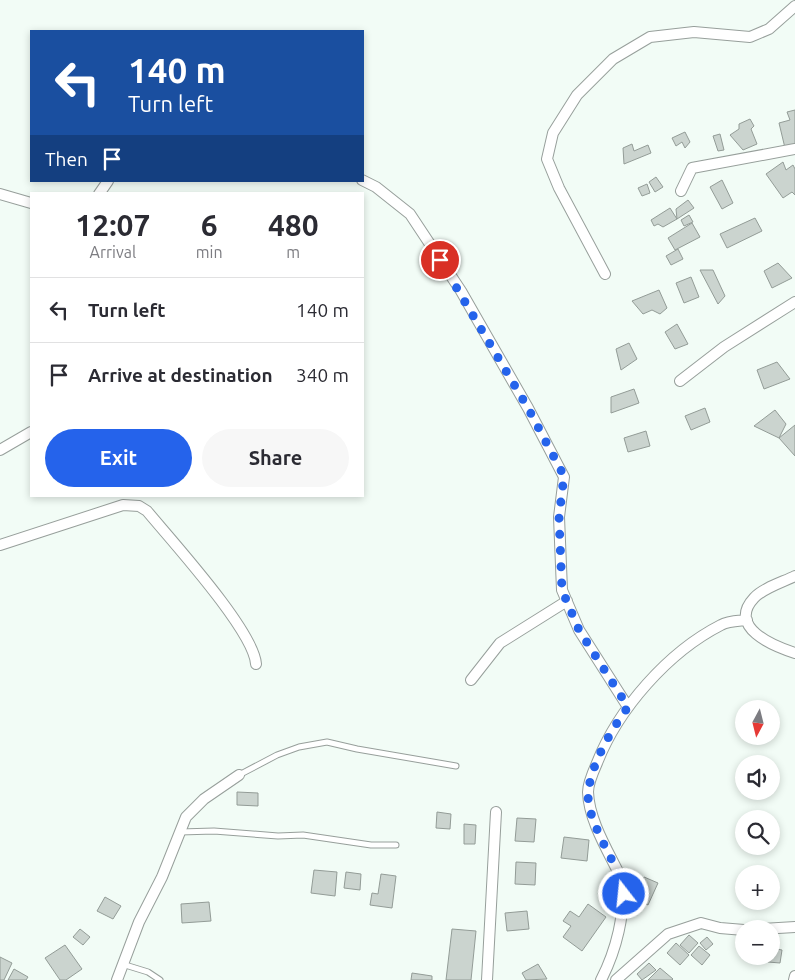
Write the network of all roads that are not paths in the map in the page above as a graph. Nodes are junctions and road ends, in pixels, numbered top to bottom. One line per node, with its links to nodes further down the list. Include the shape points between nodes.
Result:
1 (795, 6): 7 (street, via 769,29 750,37 694,32 650,37 613,60 577,95 553,133 547,159 559,188)
2 (795, 149): 4 (street, via 692,168)
3 (364, 181): 14 (street, via 410,214 461,292 564,476 559,517 562,590)
4 (681, 191)
5 (0, 194): 6 (street)
6 (30, 202)
7 (606, 274)
8 (795, 302): 9 (street, via 724,347)
9 (680, 381)
10 (30, 433): 11 (street)
11 (0, 450)
12 (0, 545): 17 (street, via 123,505 139,506 147,511 221,601 253,649)
13 (795, 576): 15 (street, via 753,599)
14 (567, 600): 18 (street, via 500,643); 19 (street, via 579,630)
15 (746, 620): 16 (street, via 755,634); 19 (street, via 722,623 678,654)
16 (795, 653)
17 (256, 664)
18 (471, 680)
19 (628, 707): 33 (street, via 602,749 588,790 589,805 622,880 624,894 616,939)
20 (456, 766): 21 (lane, via 328,742 277,754)
21 (239, 775): 23 (street, via 194,808)
22 (496, 812): 32 (street)
23 (178, 832): 24 (lane, via 303,835 371,845); 28 (street, via 162,877)
24 (396, 845)
25 (795, 927): 26 (street)
26 (780, 928)
27 (735, 929): 34 (street, via 701,923 676,930)
28 (122, 964): 30 (street); 31 (lane, via 148,972)
29 (795, 976): 35 (street)
30 (117, 980)
31 (160, 980)
32 (487, 980)
33 (601, 980)
34 (616, 980)
35 (794, 980)

